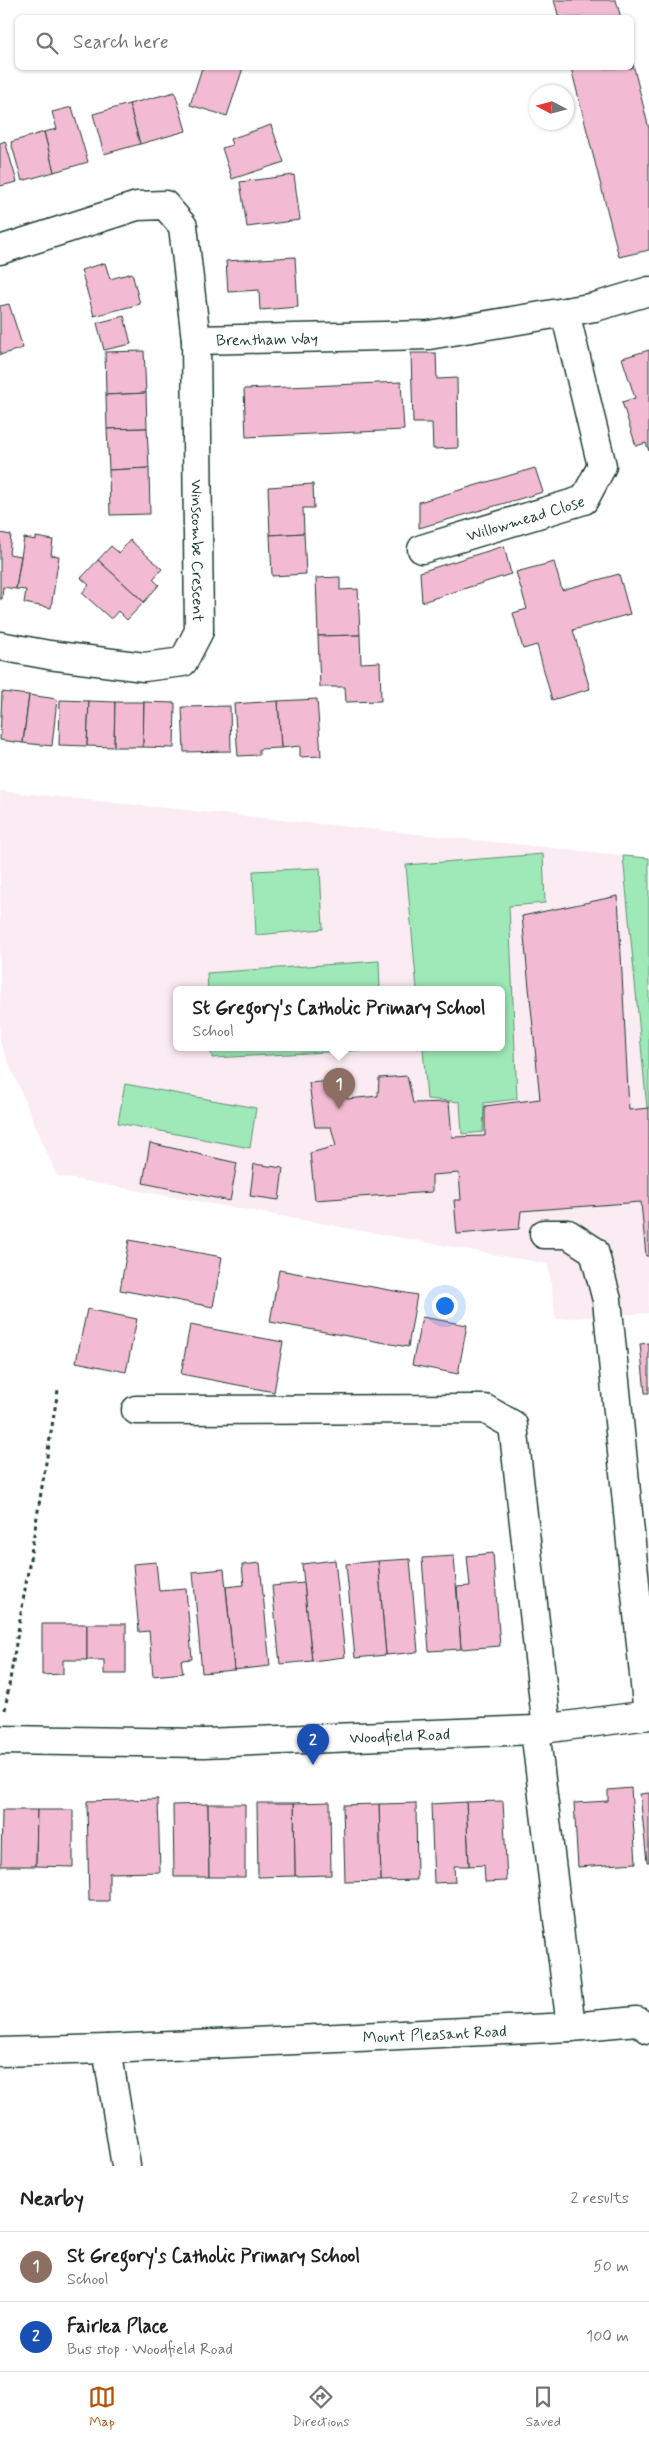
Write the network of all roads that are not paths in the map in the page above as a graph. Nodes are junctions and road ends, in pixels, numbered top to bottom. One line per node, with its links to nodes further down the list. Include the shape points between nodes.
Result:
1 (0, 250): 4 (street, Brentham Way, via 138,206 165,205 183,226)
2 (649, 292): 3 (street, Brentham Way)
3 (565, 312): 4 (street, Brentham Way, via 429,335); 5 (street, Willowmead Close, via 602,466 584,500)
4 (196, 340): 6 (street, Winscombe Crescent, via 199,631 182,662 144,667)
5 (422, 549)
6 (0, 646)
7 (544, 1234): 9 (street, via 568,1234 594,1251 607,1300)
8 (136, 1410): 10 (street, via 485,1409 513,1424)
9 (649, 1715): 10 (street, Woodfield Road)
10 (541, 1730): 11 (street, Woodfield Road, via 204,1743); 13 (street)
11 (0, 1740)
12 (645, 2019): 13 (street, Mount Pleasant Road)
13 (571, 2027): 14 (street, Mount Pleasant Road)
14 (107, 2049): 15 (street, Mount Pleasant Road); 16 (street)
15 (0, 2052)
16 (126, 2166)

